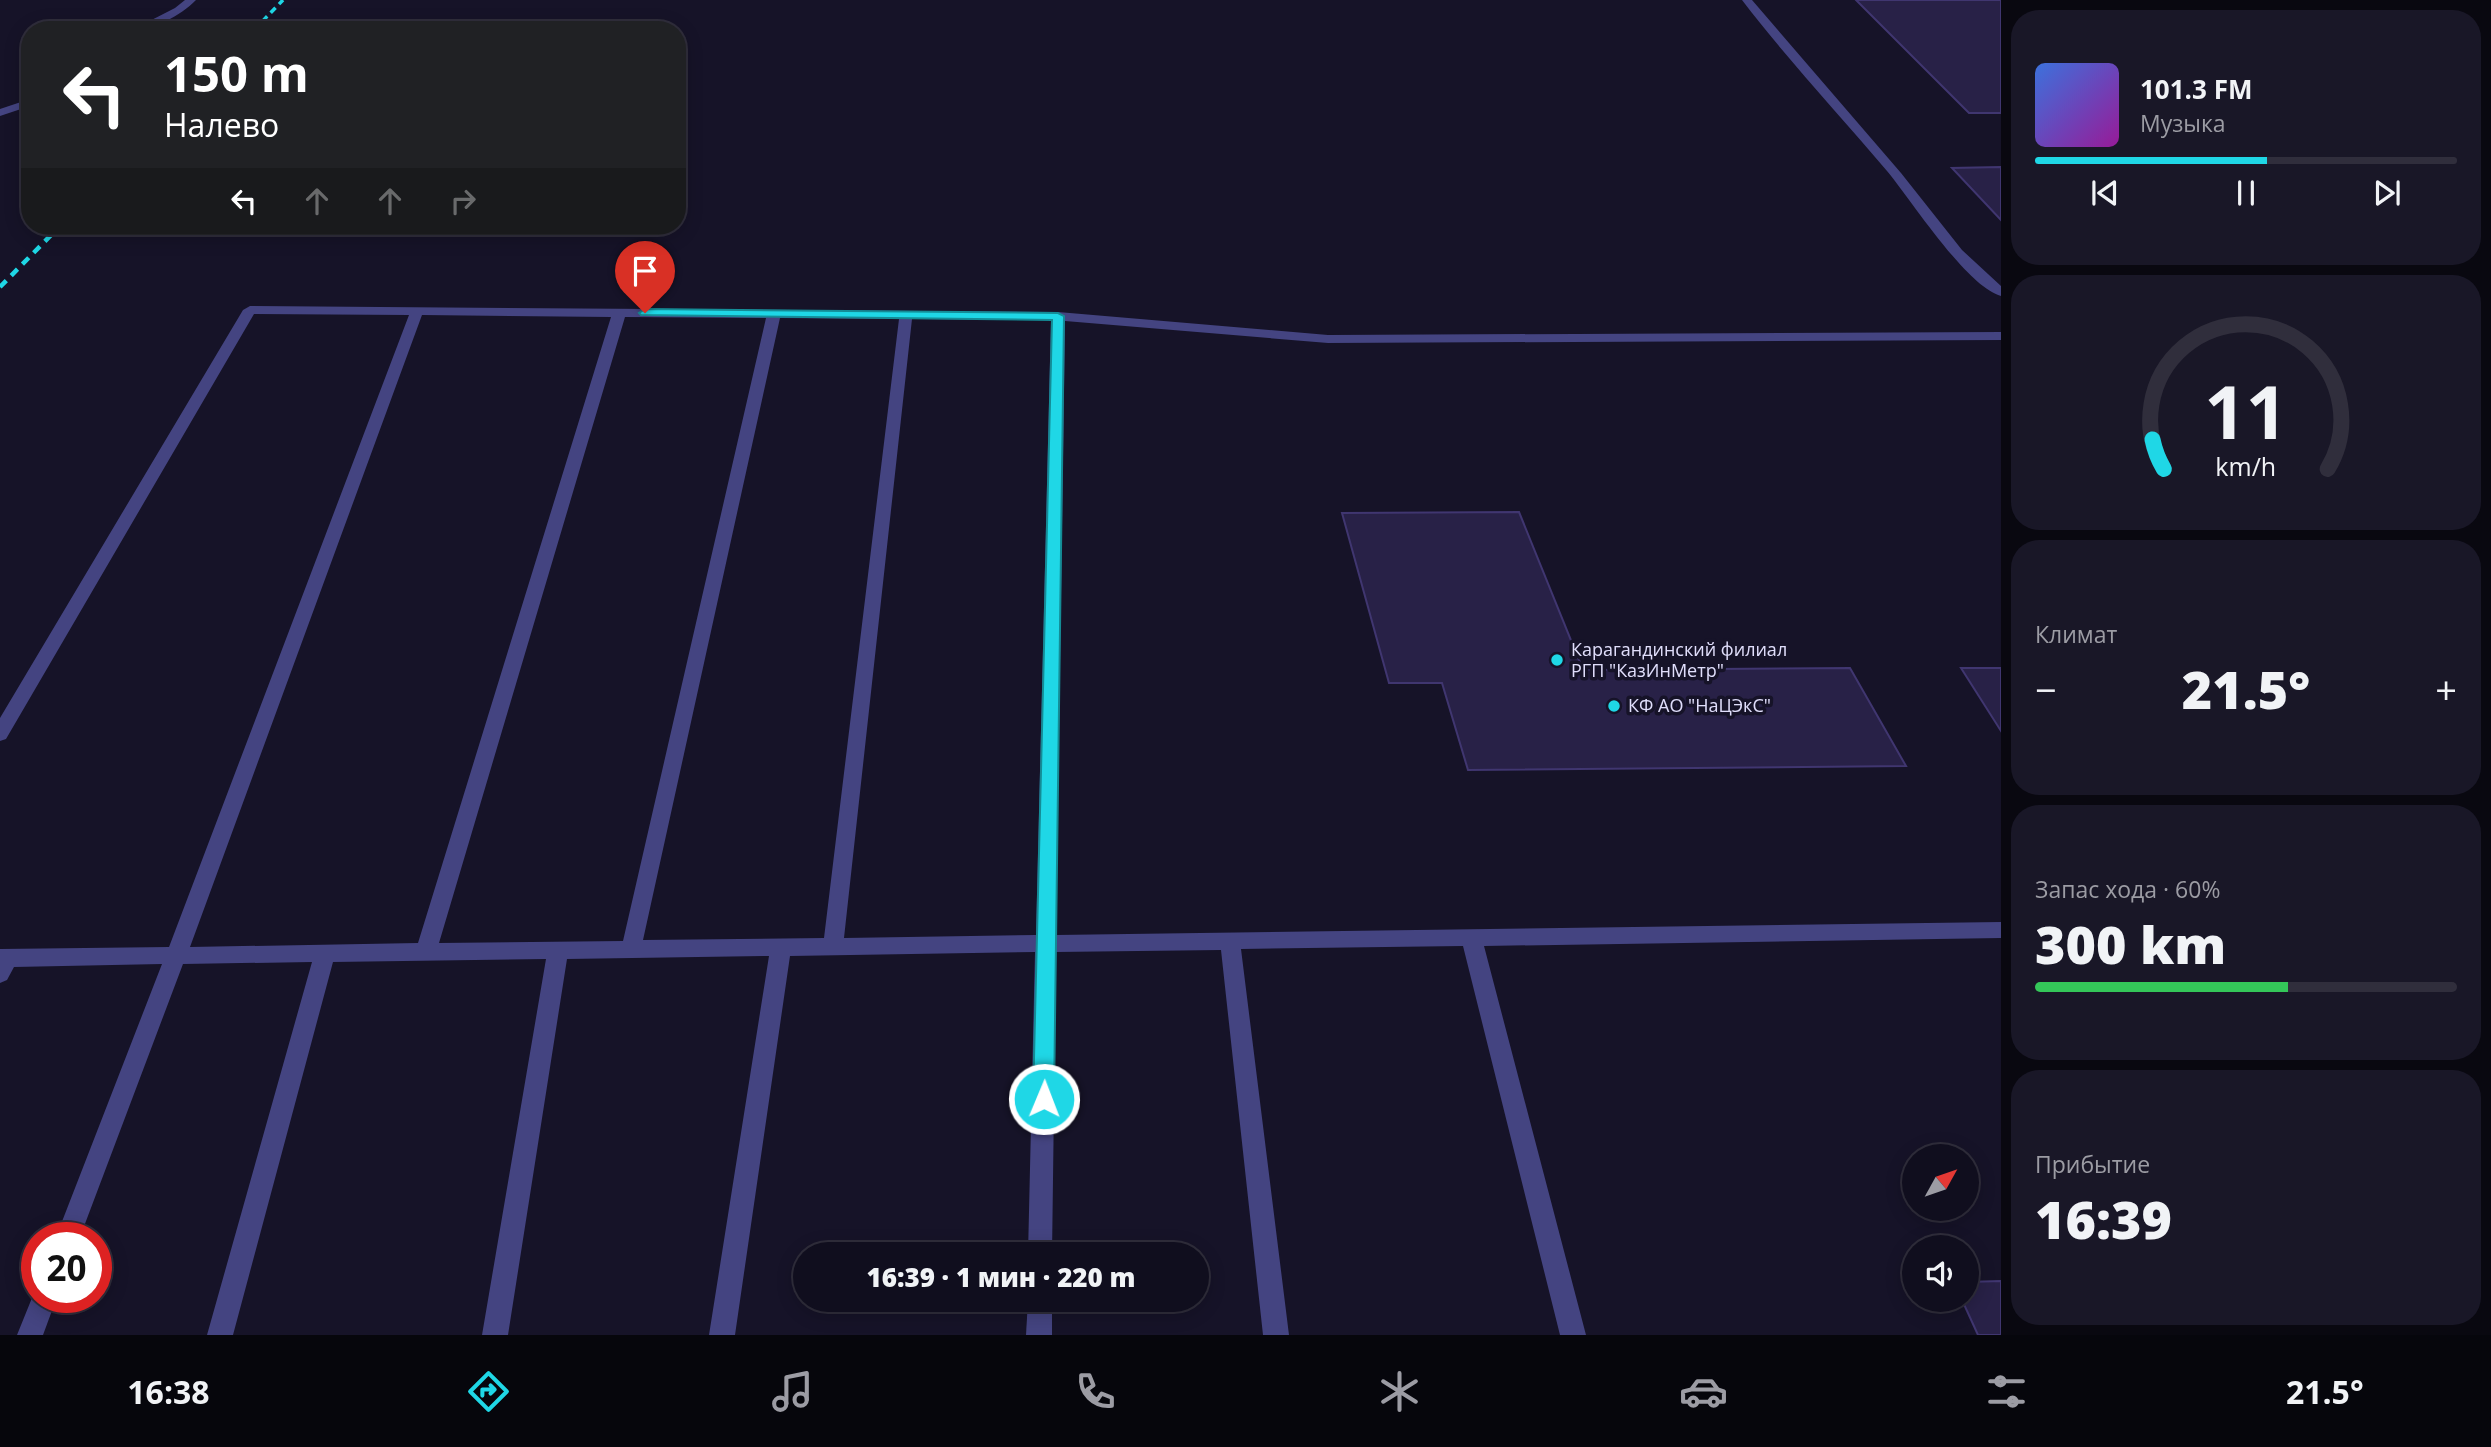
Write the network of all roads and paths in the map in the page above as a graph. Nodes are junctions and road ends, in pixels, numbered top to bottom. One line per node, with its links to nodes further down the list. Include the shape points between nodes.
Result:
1 (191, 0): 3 (lane)
2 (1747, 0): 6 (lane, via 1949,244)
3 (156, 21)
4 (21, 105): 5 (lane)
5 (0, 113)
6 (2001, 292)
7 (417, 311): 8 (lane); 13 (lane, via 250,310); 24 (lane)
8 (619, 313): 9 (lane); 22 (lane)
9 (774, 314): 10 (lane); 21 (lane)
10 (906, 315): 11 (lane); 19 (lane)
11 (1058, 316): 12 (lane, via 1328,339); 17 (lane)
12 (2001, 336)
13 (0, 734)
14 (2001, 930): 15 (lane)
15 (1471, 937): 16 (lane); 36 (lane)
16 (1230, 941): 17 (lane); 35 (lane)
17 (1047, 943): 19 (lane); 27 (lane)
18 (781, 947): 19 (lane); 21 (lane); 33 (lane)
19 (833, 947)
20 (558, 950): 21 (lane); 22 (lane); 32 (lane)
21 (631, 950)
22 (426, 952): 23 (lane)
23 (325, 954): 24 (lane); 31 (lane)
24 (176, 956): 25 (lane); 26 (lane)
25 (3, 964)
26 (74, 1222)
27 (1040, 1242)
28 (1040, 1312): 34 (lane)
29 (38, 1313): 30 (lane)
30 (30, 1335)
31 (220, 1335)
32 (495, 1335)
33 (722, 1335)
34 (1039, 1335)
35 (1276, 1335)
36 (1573, 1335)

